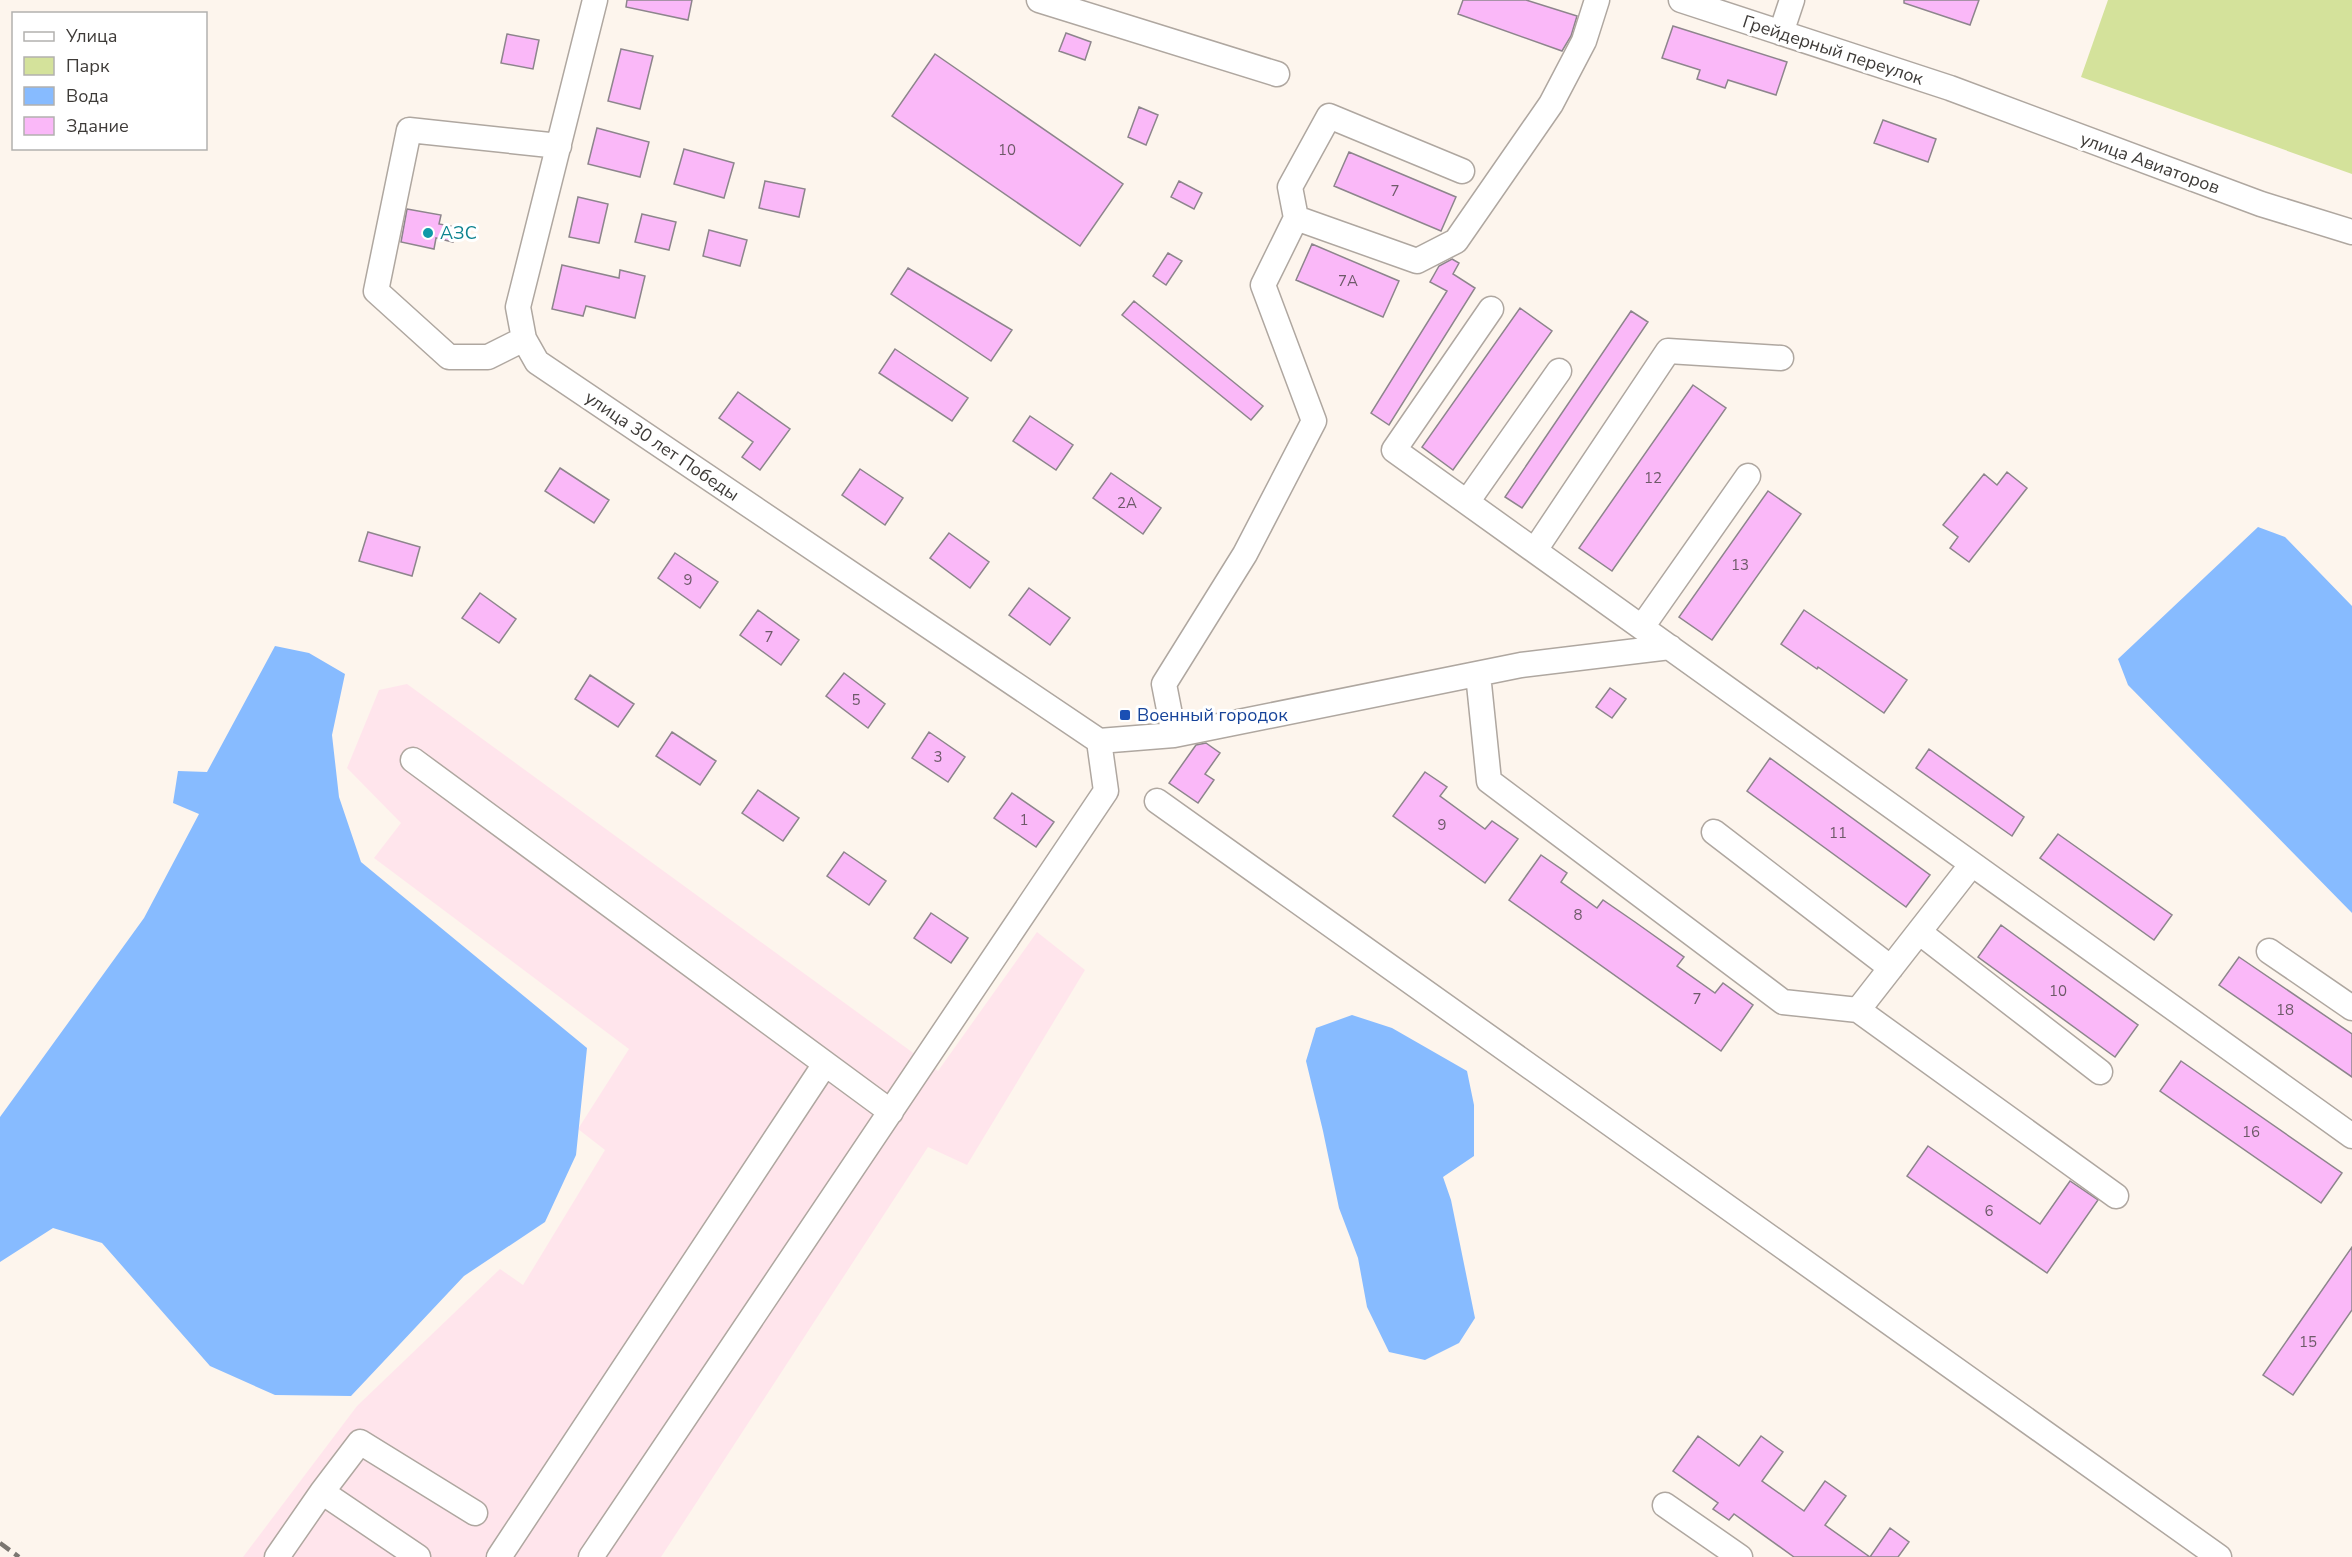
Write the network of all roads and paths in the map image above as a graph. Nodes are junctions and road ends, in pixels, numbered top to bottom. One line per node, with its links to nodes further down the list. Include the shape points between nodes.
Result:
1 (595, 0): 9 (street, улица 30 лет Победы)
2 (1039, 0): 7 (street)
3 (1598, 0): 11 (street, via 1584,41 1551,104 1455,241 1417,261)
4 (1681, 0): 6 (street, Грейдерный переулок)
5 (1792, 0): 6 (street)
6 (1781, 33): 8 (street, Грейдерный переулок)
7 (1277, 75)
8 (1950, 88): 12 (street, улица Авиаторов, via 2261,204)
9 (559, 146): 14 (street, улица 30 лет Победы, via 518,307); 14 (street, via 409,130 376,291 449,357 488,357)
10 (1462, 171): 11 (street, via 1329,116 1290,187)
11 (1296, 218): 23 (street, via 1263,285 1314,421 1245,554 1164,684)
12 (2352, 232)
13 (1491, 309): 18 (street, via 1394,450)
14 (524, 339): 24 (street, улица 30 лет Победы, via 537,362)
15 (1781, 358): 19 (street, via 1668,351)
16 (1559, 371): 18 (street)
17 (1748, 476): 20 (street)
18 (1467, 502): 19 (street)
19 (1535, 550): 20 (street)
20 (1642, 627): 21 (street)
21 (1670, 647): 22 (street); 28 (street)
22 (1478, 674): 23 (street); 33 (street, via 1489,781 1783,1002)
23 (1174, 735): 24 (street)
24 (1099, 741): 36 (street, via 1106,791)
25 (412, 760): 34 (street)
26 (1157, 801): 47 (street)
27 (1714, 831): 31 (street)
28 (1972, 864): 29 (street); 37 (street)
29 (1919, 932): 31 (street); 35 (street)
30 (2269, 951): 32 (street)
31 (1891, 968): 33 (street)
32 (2352, 1008)
33 (1858, 1010): 38 (street)
34 (825, 1065): 36 (street); 44 (street)
35 (2100, 1072)
36 (891, 1112): 45 (street)
37 (2352, 1136)
38 (2116, 1196)
39 (322, 1492): 41 (street, via 360,1442); 42 (street); 43 (street)
40 (1665, 1505): 46 (street)
41 (475, 1513)
42 (278, 1557)
43 (418, 1557)
44 (499, 1557)
45 (591, 1557)
46 (1740, 1557)
47 (2219, 1557)

